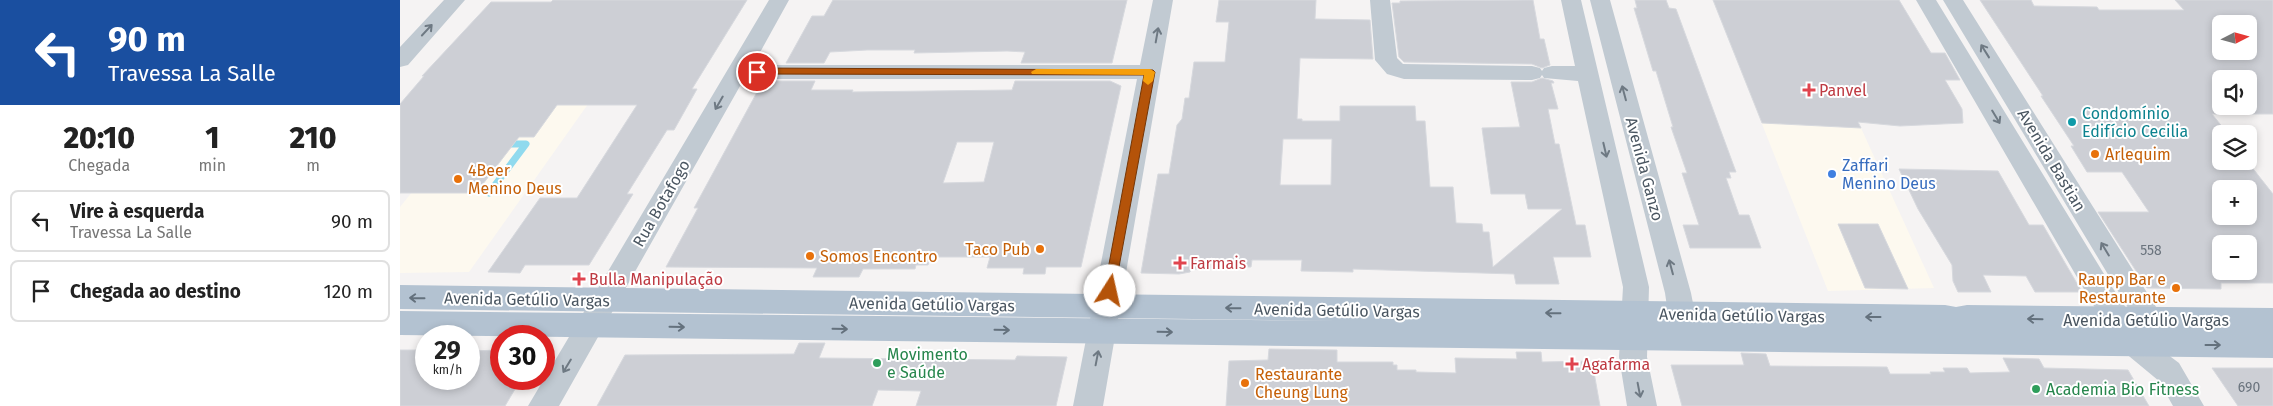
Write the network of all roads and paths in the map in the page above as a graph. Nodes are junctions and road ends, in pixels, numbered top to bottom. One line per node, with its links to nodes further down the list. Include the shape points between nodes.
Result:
1 (455, 0): 11 (street, one-way to 1)
2 (779, 0): 12 (street, Rua Botafogo)
3 (1163, 0): 13 (street, one-way to 3)
4 (1380, 0): 14 (street, via 1386,60 1394,69 1404,72)
5 (1570, 0): 9 (street, Avenida Ganzo)
6 (1600, 0): 10 (street, Avenida Ganzo)
7 (1926, 0): 15 (street, Avenida Bastian)
8 (1953, 0): 16 (street, Avenida Bastian, one-way to 8)
9 (1576, 24): 10 (street); 14 (street, Avenida Ganzo)
10 (1606, 24): 24 (street, Avenida Ganzo, one-way to 10, via 1676,283)
11 (400, 60)
12 (737, 72): 13 (street); 18 (street, Rua Botafogo, one-way to 18)
13 (1150, 72): 19 (street)
14 (1587, 74): 23 (street, Avenida Ganzo, one-way to 23, via 1636,287)
15 (1976, 85): 16 (street); 25 (street, Avenida Bastian, one-way to 25)
16 (2007, 85): 25 (street, Avenida Bastian, one-way to 16)
17 (400, 297): 18 (main road, Avenida Getúlio Vargas, one-way to 17)
18 (605, 300): 19 (main road, Avenida Getúlio Vargas); 22 (street, Rua Botafogo)
19 (1116, 319): 22 (main road, Avenida Getúlio Vargas, one-way to 19); 23 (main road, Avenida Getúlio Vargas); 28 (street, one-way to 19)
20 (2273, 320): 25 (main road, Avenida Getúlio Vargas)
21 (400, 323): 22 (main road, Avenida Getúlio Vargas)
22 (590, 326): 27 (street, Rua Botafogo, one-way to 27)
23 (1634, 326): 24 (main road, Avenida Getúlio Vargas); 29 (street, Avenida Ganzo, one-way to 29, via 1633,357)
24 (1684, 327): 25 (main road, Avenida Getúlio Vargas)
25 (2147, 340): 26 (main road, Avenida Getúlio Vargas, one-way to 26); 30 (street)
26 (2273, 345)
27 (543, 406)
28 (1088, 406)
29 (1642, 406)
30 (2189, 406)

